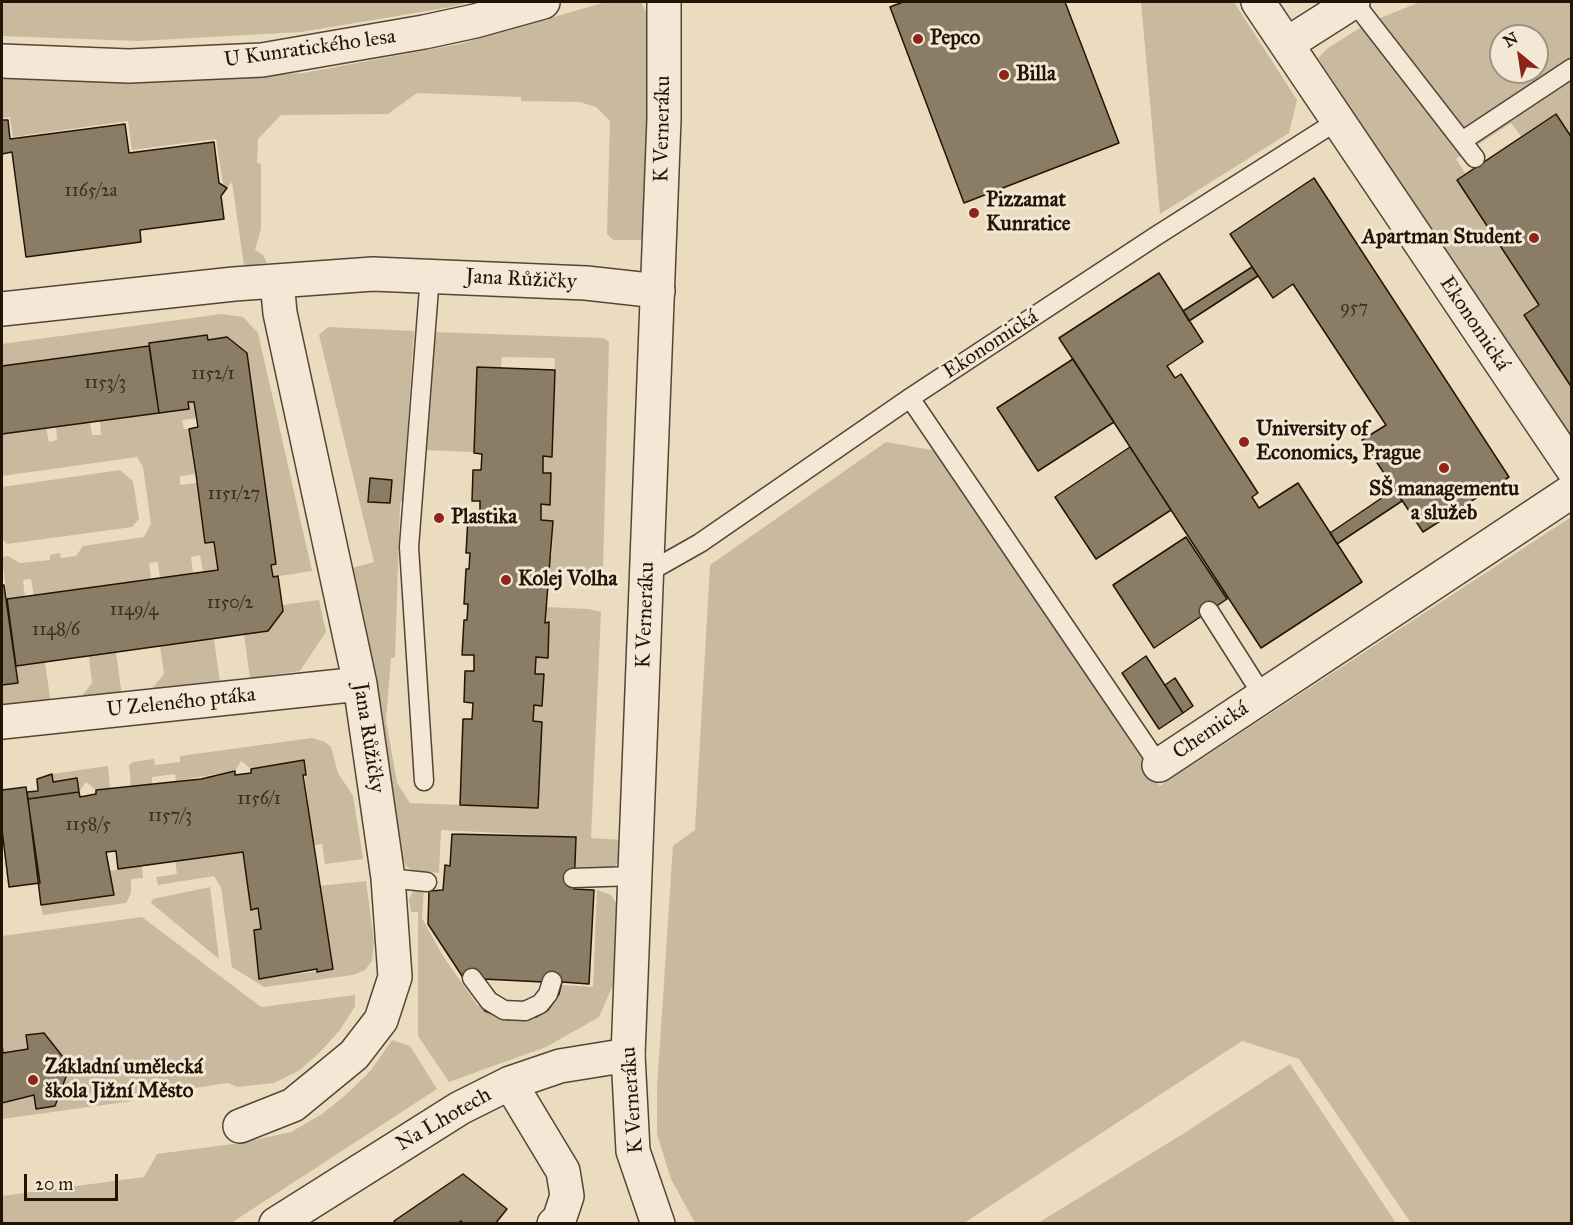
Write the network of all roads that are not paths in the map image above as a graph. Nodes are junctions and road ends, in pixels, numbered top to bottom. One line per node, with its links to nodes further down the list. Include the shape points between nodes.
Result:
1 (543, 2): 6 (street, U Kunratického lesa, via 434,30 262,60 129,66)
2 (664, 2): 13 (street, K Verneráku)
3 (1258, 2): 5 (street, Ekonomická)
4 (1354, 2): 5 (street); 9 (lane)
5 (1287, 44): 8 (street, Ekonomická)
6 (2, 62)
7 (1572, 68): 9 (lane)
8 (1337, 121): 15 (lane, Ekonomická); 16 (street, Ekonomická)
9 (1462, 141): 10 (lane)
10 (1475, 158)
11 (430, 275): 12 (street, Jana Růžičky); 13 (street, Jana Růžičky); 24 (lane, via 409,547)
12 (277, 280): 14 (street, Jana Růžičky); 20 (street, Jana Růžičky, via 280,312)
13 (658, 291): 18 (street, K Verneráku)
14 (2, 309)
15 (910, 398): 18 (lane, Ekonomická, via 700,543); 23 (lane, Chemická)
16 (1572, 468)
17 (1572, 491): 21 (street, Chemická)
18 (647, 573): 25 (street, K Verneráku)
19 (1209, 611): 21 (lane)
20 (360, 684): 22 (street, U Zeleného ptáka); 26 (street, Jana Růžičky)
21 (1263, 696): 23 (street, Chemická)
22 (2, 722)
23 (1160, 765)
24 (424, 781)
25 (635, 876): 27 (lane); 31 (street, K Verneráku)
26 (388, 878): 28 (lane); 33 (street, Jana Růžičky, via 395,977 381,1020 354,1055 293,1105)
27 (573, 878)
28 (427, 882)
29 (472, 978): 30 (lane, via 489,1001 504,1010 525,1011 540,1004)
30 (552, 981)
31 (628, 1055): 32 (street, Na Lhotech, via 560,1066); 36 (street, K Verneráku, via 633,1151)
32 (510, 1083): 34 (street, Na Lhotech, via 460,1108); 35 (street, via 563,1171 567,1196)
33 (240, 1126)
34 (276, 1224)
35 (554, 1224)
36 (658, 1224)

